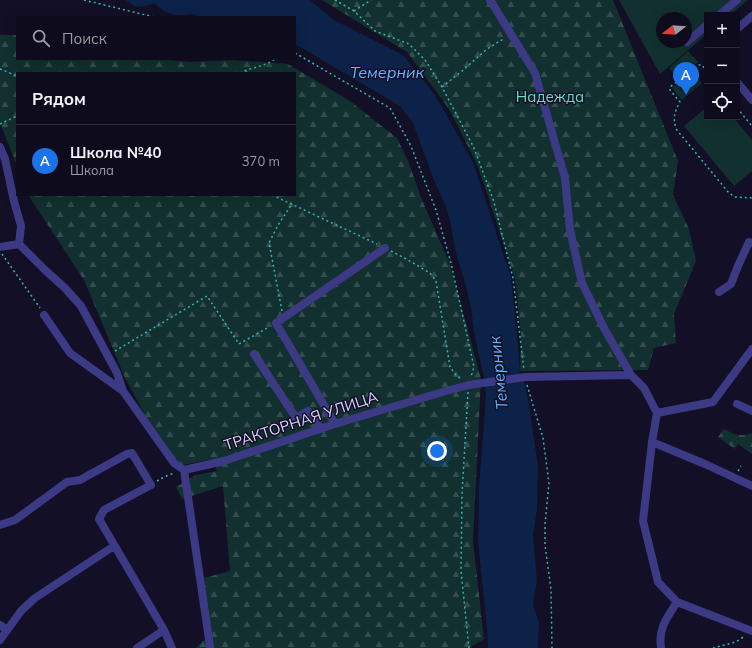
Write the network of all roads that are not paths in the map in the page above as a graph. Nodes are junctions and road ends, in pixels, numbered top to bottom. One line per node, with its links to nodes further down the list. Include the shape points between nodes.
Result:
1 (490, 0): 19 (street, via 535,73 565,178 570,230 582,283)
2 (738, 0): 3 (street)
3 (723, 12)
4 (752, 16): 5 (street)
5 (740, 26)
6 (704, 28): 7 (street)
7 (692, 38)
8 (739, 84): 9 (street)
9 (752, 100)
10 (0, 147): 12 (street, via 21,226)
11 (752, 243): 15 (street, via 749,242 731,284)
12 (19, 244): 13 (street); 20 (street, via 81,306 117,373)
13 (0, 247)
14 (385, 248): 24 (street, via 276,323)
15 (719, 292)
16 (44, 314): 20 (street, via 70,353)
17 (752, 349): 23 (street, via 713,402)
18 (254, 354): 25 (street, via 296,418 308,411)
19 (631, 375): 23 (street, via 644,388); 24 (street, ТРАКТОРНАЯ УЛИЦА, via 524,377 469,385)
20 (122, 391): 27 (street, via 174,463)
21 (737, 404): 22 (street)
22 (752, 411)
23 (657, 413): 26 (street)
24 (335, 424): 25 (street, ТРАКТОРНАЯ УЛИЦА)
25 (321, 429): 27 (street, ТРАКТОРНАЯ УЛИЦА, via 224,461)
26 (652, 442): 28 (street); 31 (street, via 643,521 658,582)
27 (184, 470): 37 (street)
28 (752, 486)
29 (0, 525): 30 (street, via 15,520 67,482 80,480 132,453 150,484 104,510 99,519)
30 (114, 546): 33 (street, via 35,598 20,611); 34 (street)
31 (677, 602): 35 (street); 40 (street, via 663,625 660,639)
32 (0, 625): 33 (street)
33 (7, 630): 36 (street)
34 (164, 630): 38 (street); 39 (street)
35 (750, 630)
36 (0, 640)
37 (210, 646)
38 (137, 648)
39 (172, 648)
40 (662, 648)

